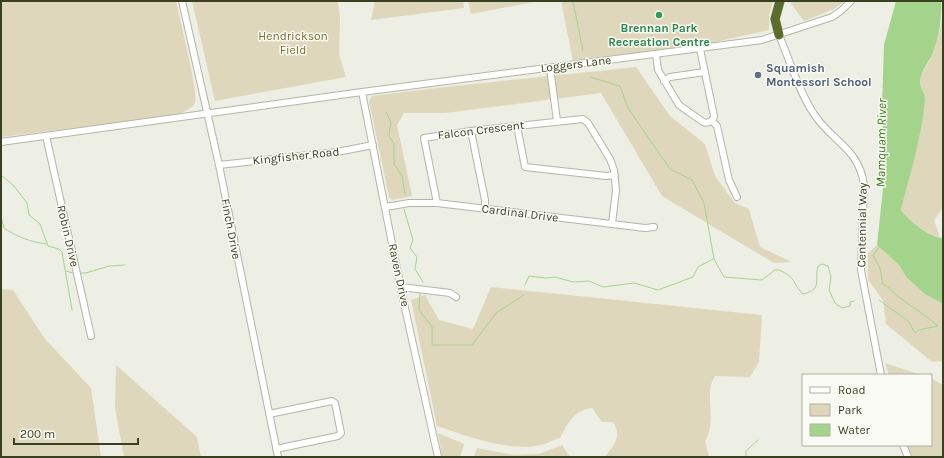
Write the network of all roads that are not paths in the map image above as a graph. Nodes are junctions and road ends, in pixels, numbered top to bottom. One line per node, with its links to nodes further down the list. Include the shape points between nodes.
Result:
1 (182, 1): 11 (street, Finch Drive)
2 (780, 1): 4 (highway, via 775,19)
3 (851, 1): 4 (street, via 832,17)
4 (779, 35): 5 (street, Loggers Lane, via 762,40); 30 (street, Centennial Way, via 813,113 854,155 862,172 864,185 861,270)
5 (700, 48): 6 (street, Loggers Lane); 8 (street)
6 (656, 54): 7 (street, Loggers Lane); 9 (street, via 658,70)
7 (550, 68): 10 (street, Loggers Lane); 13 (street)
8 (705, 72): 9 (street, via 670,77); 12 (street, via 714,116)
9 (664, 81): 12 (street, via 680,106 705,123)
10 (362, 92): 11 (street, Loggers Lane); 18 (street, Raven Drive)
11 (208, 115): 16 (street, Loggers Lane); 19 (street, Finch Drive)
12 (712, 120): 21 (street, via 717,126 729,180)
13 (557, 121): 14 (street, Falcon Crescent); 20 (street, Falcon Crescent, via 586,121 608,155)
14 (517, 126): 15 (street, Falcon Crescent); 20 (street, via 525,167)
15 (471, 131): 22 (street, Falcon Crescent, via 424,138); 24 (street)
16 (46, 136): 17 (street, Loggers Lane); 29 (street, Robin Drive)
17 (1, 142)
18 (373, 145): 19 (street, Kingfisher Road, via 337,152); 23 (street, Raven Drive)
19 (219, 165): 31 (street, Finch Drive)
20 (615, 175): 25 (street)
21 (737, 197)
22 (437, 203): 23 (street, Cardinal Drive, via 409,203); 24 (street, Cardinal Drive)
23 (386, 207): 27 (street, Raven Drive)
24 (485, 209): 25 (street, Cardinal Drive)
25 (612, 224): 26 (street, Cardinal Drive)
26 (654, 227)
27 (401, 288): 28 (street, via 450,293); 35 (street, Raven Drive)
28 (456, 297)
29 (91, 336)
30 (881, 374)
31 (269, 414): 33 (street, Finch Drive); 33 (street, via 332,401 335,403 341,433 338,436)
32 (903, 446): 36 (street)
33 (276, 449): 34 (street, Finch Drive)
34 (278, 457)
35 (438, 457)
36 (908, 457)

